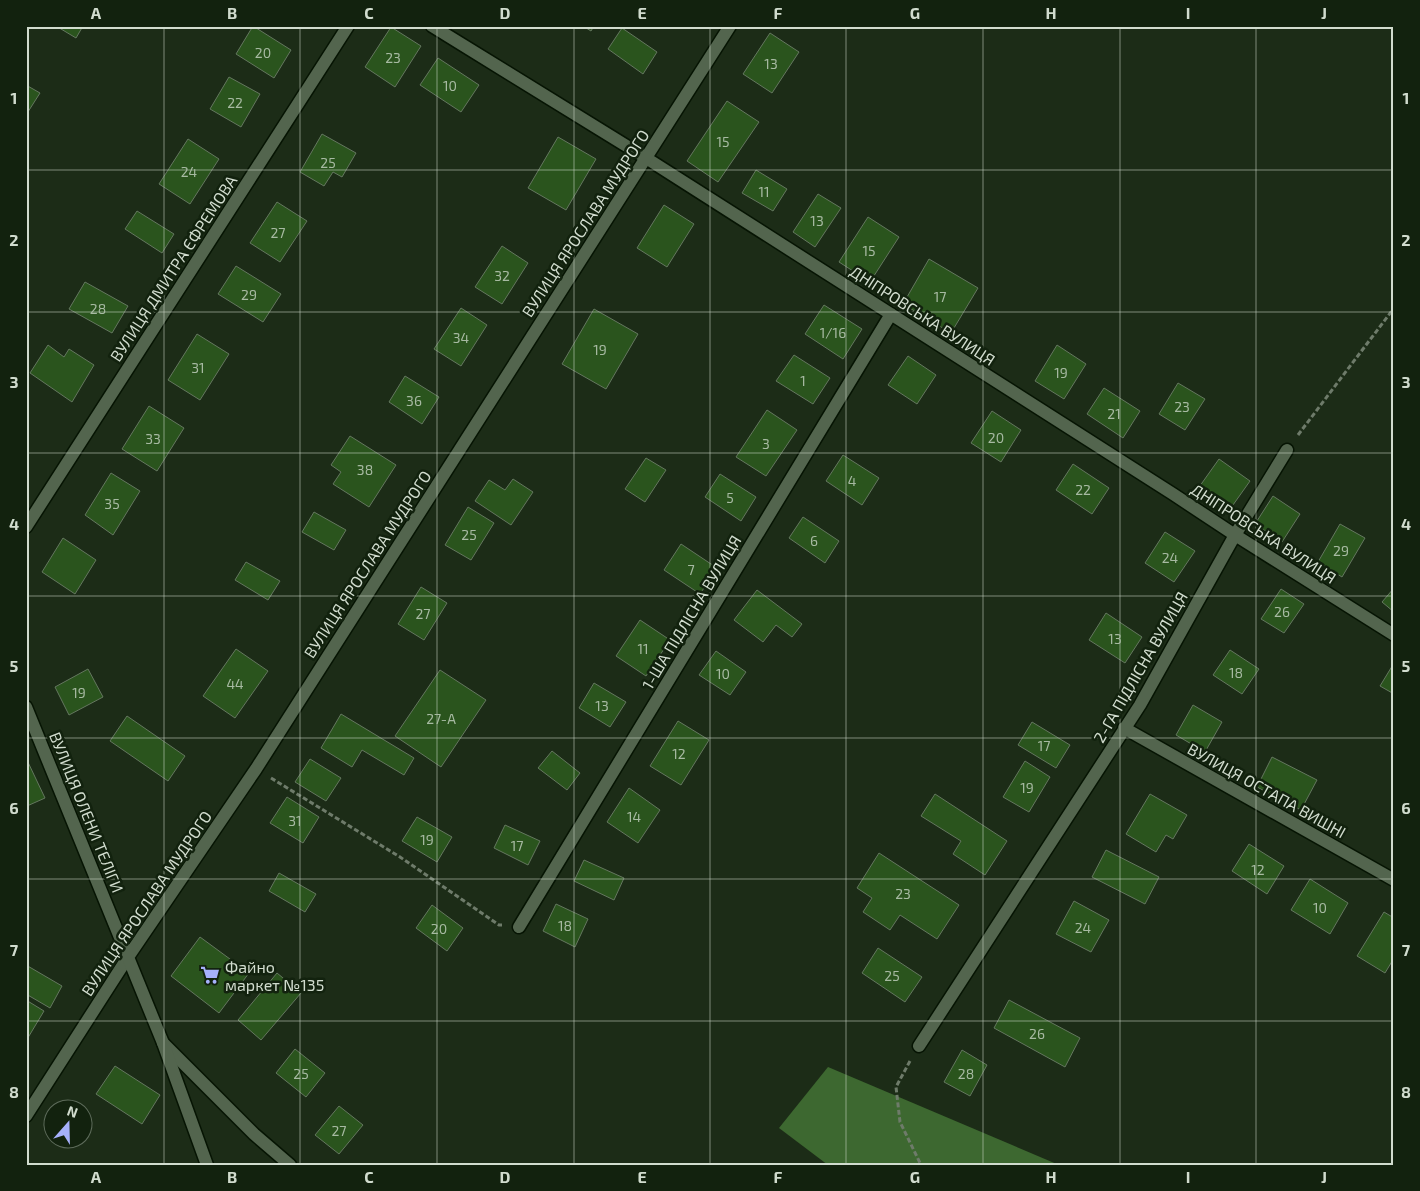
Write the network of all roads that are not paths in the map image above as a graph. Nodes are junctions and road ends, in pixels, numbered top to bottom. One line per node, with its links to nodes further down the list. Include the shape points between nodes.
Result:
1 (348, 26): 7 (street, ВУЛИЦЯ ДМИТРА ЄФРЕМОВА)
2 (432, 26): 4 (street, ДНІПРОВСЬКА ВУЛИЦЯ)
3 (730, 26): 4 (street, ВУЛИЦЯ ЯРОСЛАВА МУДРОГО)
4 (646, 158): 5 (street, ДНІПРОВСЬКА ВУЛИЦЯ); 14 (street, ВУЛИЦЯ ЯРОСЛАВА МУДРОГО, via 256,769)
5 (892, 314): 8 (street, ДНІПРОВСЬКА ВУЛИЦЯ); 13 (street, 1-ША ПІДЛІСНА ВУЛИЦЯ)
6 (1287, 450): 8 (street, 2-ГА ПІДЛІСНА ВУЛИЦЯ)
7 (26, 527)
8 (1235, 535): 9 (street, ДНІПРОВСЬКА ВУЛИЦЯ); 11 (street, 2-ГА ПІДЛІСНА ВУЛИЦЯ)
9 (1394, 635)
10 (26, 707): 14 (street, ВУЛИЦЯ ОЛЕНИ ТЕЛІГИ)
11 (1124, 728): 12 (street, ВУЛИЦЯ ОСТАПА ВИШНІ); 16 (street, 2-ГА ПІДЛІСНА ВУЛИЦЯ)
12 (1394, 880)
13 (519, 927)
14 (128, 958): 15 (street, ВУЛИЦЯ ОЛЕНИ ТЕЛІГИ); 17 (street, ВУЛИЦЯ ЯРОСЛАВА МУДРОГО)
15 (163, 1044): 18 (street, ВУЛИЦЯ ОЛЕНИ ТЕЛІГИ); 19 (street)
16 (919, 1046)
17 (26, 1116)
18 (207, 1165)
19 (290, 1165)

